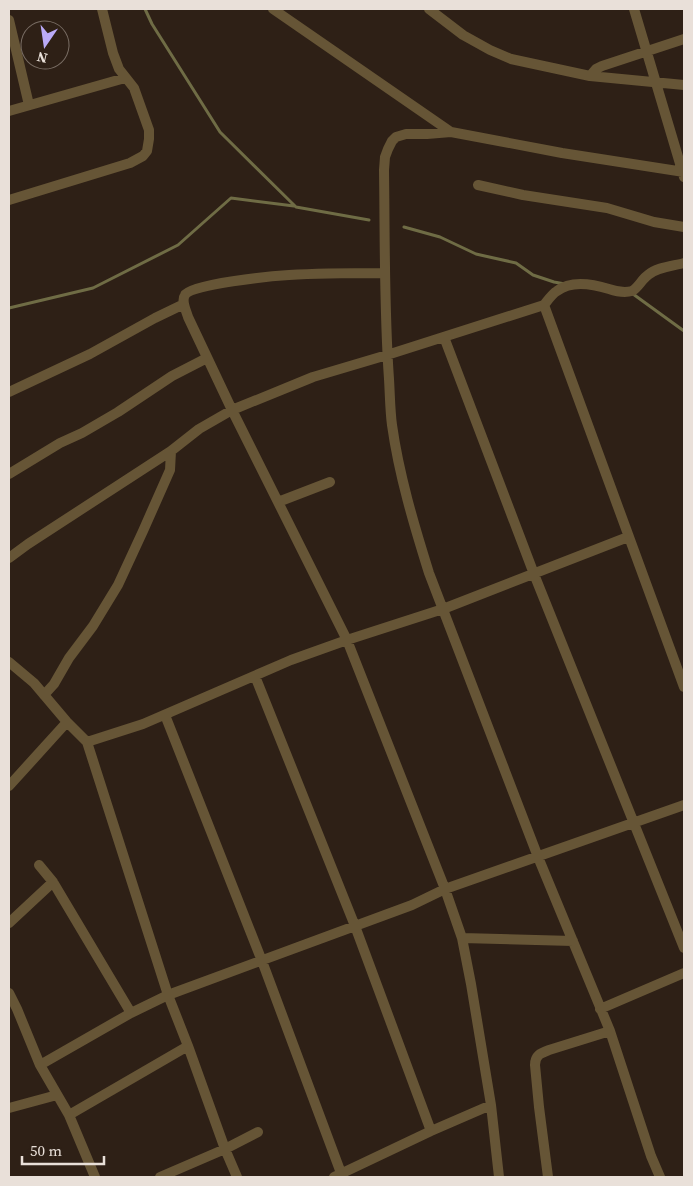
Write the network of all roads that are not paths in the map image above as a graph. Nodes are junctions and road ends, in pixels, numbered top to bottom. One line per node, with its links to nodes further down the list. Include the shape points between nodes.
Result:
1 (102, 9): 9 (street, via 113,53)
2 (273, 9): 14 (street)
3 (429, 9): 8 (street, via 463,35 511,59)
4 (634, 9): 7 (street)
5 (9, 20): 12 (street)
6 (684, 39): 7 (street)
7 (647, 52): 8 (street, via 602,66); 10 (street)
8 (590, 76): 10 (street)
9 (126, 78): 12 (street); 17 (street, via 134,88 149,130 150,139 143,156 130,163)
10 (656, 82): 11 (street); 15 (street)
11 (684, 85)
12 (29, 105): 13 (street)
13 (9, 111)
14 (451, 132): 15 (street); 20 (street, via 406,134 396,137 388,149 384,170)
15 (684, 173)
16 (478, 185): 18 (street, via 606,208)
17 (9, 200)
18 (684, 227)
19 (684, 263): 22 (street, via 655,270 633,291 577,284 564,286)
20 (384, 273): 21 (street, via 288,275 217,284 188,291 184,295); 24 (street)
21 (184, 304): 25 (street); 26 (street)
22 (544, 305): 23 (street); 32 (street)
23 (444, 337): 24 (street); 34 (street)
24 (387, 355): 27 (street, via 314,377); 35 (street, via 398,459 414,524)
25 (207, 358): 27 (street); 29 (street)
26 (9, 392)
27 (232, 410): 28 (street, via 199,429); 31 (street)
28 (171, 451): 33 (street); 40 (street, via 170,470 118,584)
29 (9, 474)
30 (330, 482): 31 (street)
31 (278, 502): 36 (street)
32 (628, 537): 34 (street); 39 (street)
33 (9, 558)
34 (534, 574): 35 (street); 46 (street)
35 (443, 609): 36 (street); 47 (street)
36 (347, 640): 38 (street); 50 (street)
37 (9, 662): 40 (street)
38 (255, 676): 41 (street); 52 (street)
39 (684, 687)
40 (44, 695): 42 (street)
41 (165, 715): 43 (street); 56 (street)
42 (67, 722): 43 (street); 44 (street)
43 (87, 742): 59 (street)
44 (9, 786)
45 (684, 805): 46 (street)
46 (634, 822): 47 (street); 55 (street)
47 (538, 857): 50 (street); 54 (street)
48 (39, 865): 49 (street)
49 (53, 882): 51 (street); 62 (street)
50 (445, 889): 52 (street); 53 (street)
51 (9, 923)
52 (355, 926): 56 (street); 70 (street)
53 (462, 938): 54 (street); 67 (street)
54 (572, 941): 60 (street)
55 (684, 948)
56 (262, 961): 59 (street); 73 (street)
57 (684, 973): 60 (street)
58 (9, 993): 61 (street)
59 (168, 995): 62 (street); 64 (street)
60 (600, 1009): 63 (street)
61 (13, 1011): 65 (street)
62 (130, 1013): 65 (street)
63 (610, 1031): 78 (street, via 549,1050 536,1058); 79 (street)
64 (188, 1046): 69 (street); 72 (street)
65 (40, 1065): 66 (street)
66 (57, 1095): 68 (street); 69 (street)
67 (491, 1105): 70 (street); 77 (street)
68 (9, 1108)
69 (69, 1115): 74 (street)
70 (431, 1131): 73 (street)
71 (258, 1132): 72 (street)
72 (225, 1149): 75 (street); 76 (street)
73 (338, 1175)
74 (95, 1177)
75 (160, 1177)
76 (237, 1177)
77 (499, 1177)
78 (548, 1177)
79 (660, 1177)

